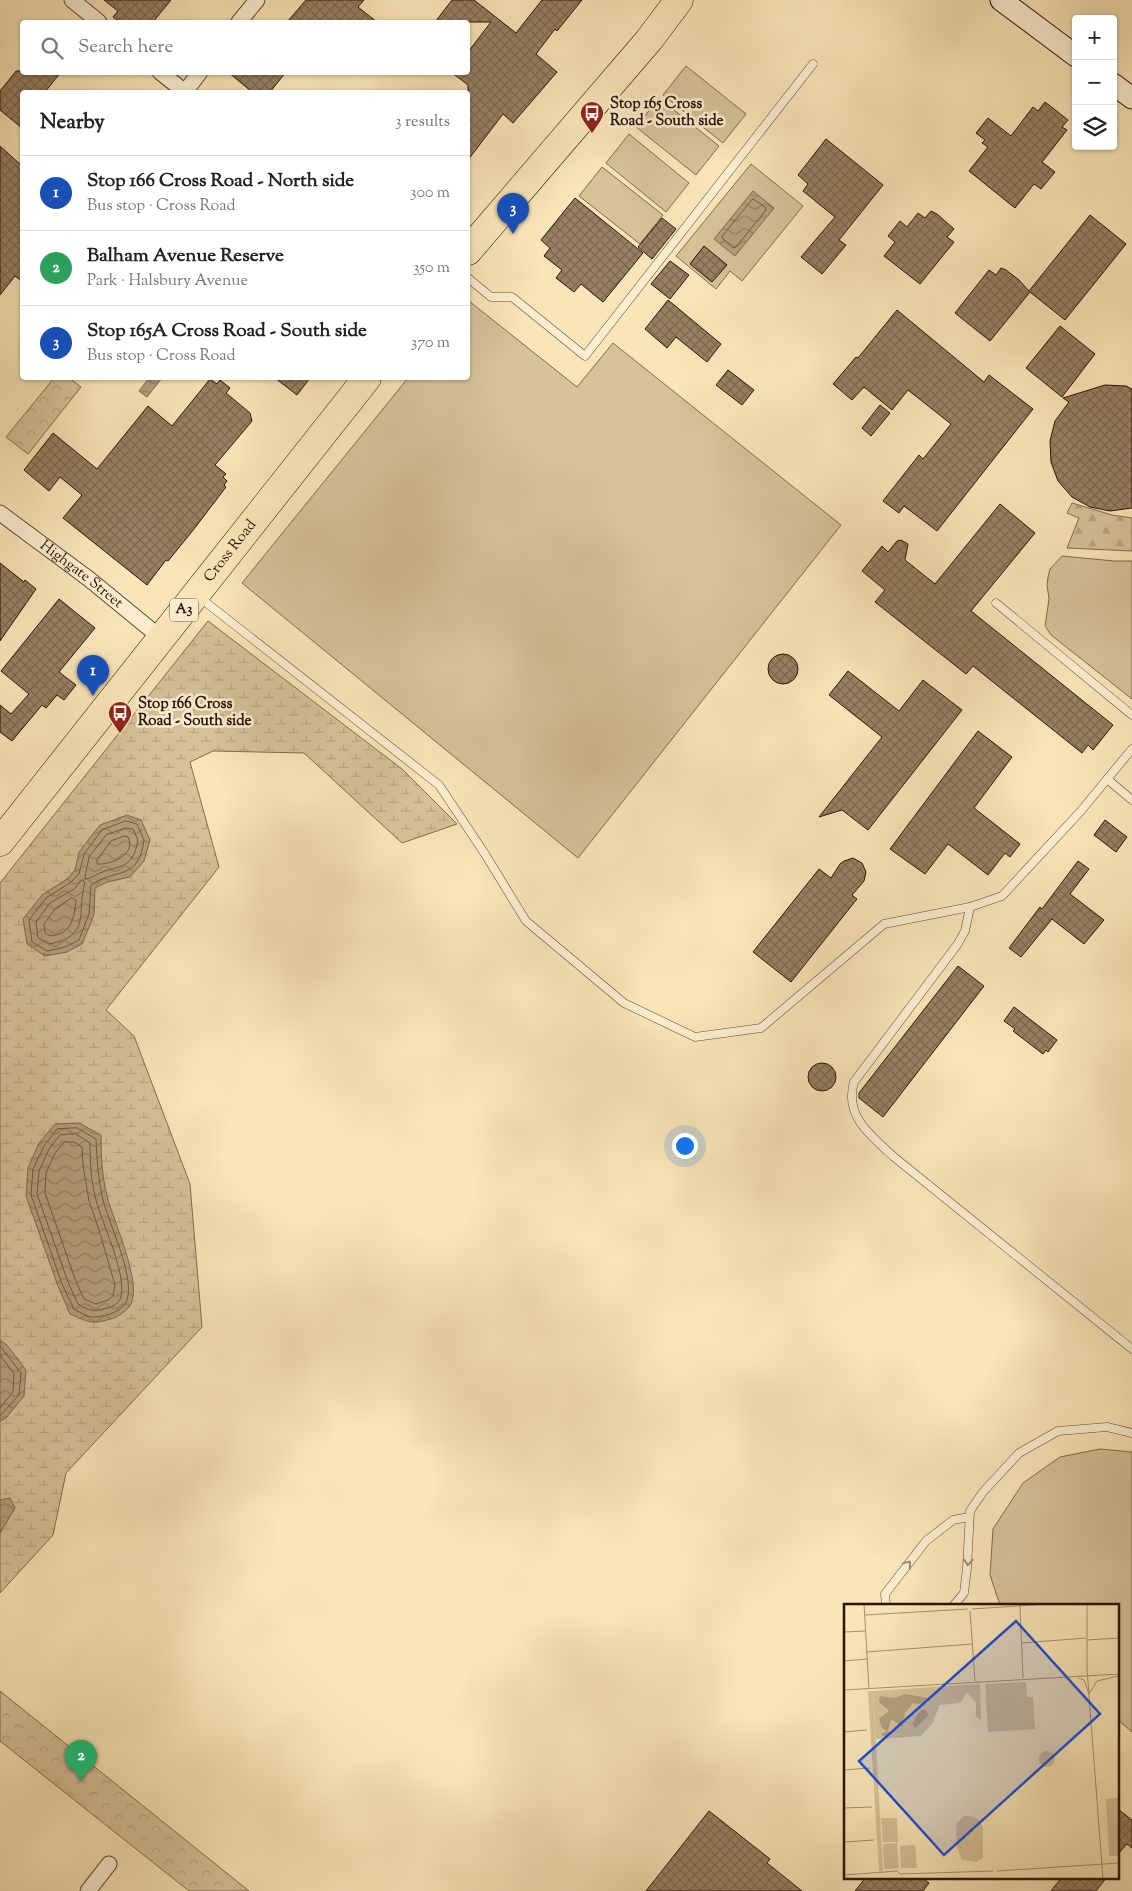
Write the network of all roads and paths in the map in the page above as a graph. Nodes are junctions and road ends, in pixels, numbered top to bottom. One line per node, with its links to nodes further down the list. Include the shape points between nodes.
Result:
1 (72, 0): 6 (street)
2 (257, 0): 7 (street)
3 (679, 0): 8 (highway)
4 (687, 0): 8 (highway)
5 (1001, 0): 9 (main road)
6 (97, 20)
7 (241, 20)
8 (649, 40): 17 (highway)
9 (1072, 53)
10 (813, 64): 18 (lane, via 585,356 512,297 491,297)
11 (164, 75): 14 (street)
12 (198, 75): 15 (street)
13 (1117, 87): 16 (main road)
14 (182, 90)
15 (186, 90)
16 (1132, 98)
17 (470, 250)
18 (470, 280)
19 (365, 380): 21 (highway, Cross Road / A3)
20 (0, 513): 23 (street, Highgate Street)
21 (196, 595): 23 (highway, Cross Road / A3); 29 (lane, via 439,785 526,921 624,1003 695,1037 761,1028 884,924)
22 (996, 603): 24 (lane)
23 (161, 638): 28 (highway, Cross Road / A3)
24 (1132, 715)
25 (1132, 749): 26 (lane)
26 (1108, 779): 27 (lane); 29 (lane, via 1002,896)
27 (1132, 800)
28 (0, 842)
29 (970, 906): 30 (lane, via 965,931 957,944 854,1082 851,1094 855,1112 873,1137 894,1157)
30 (1132, 1349)
31 (1132, 1433): 32 (lane, via 1107,1427 1058,1431 1019,1453 983,1492)
32 (969, 1517): 33 (lane, one-way to 32, via 886,1594 926,1541 953,1520); 34 (lane, one-way to 34, via 964,1593)
33 (886, 1604)
34 (955, 1604)
35 (109, 1864): 36 (street)
36 (88, 1891)

